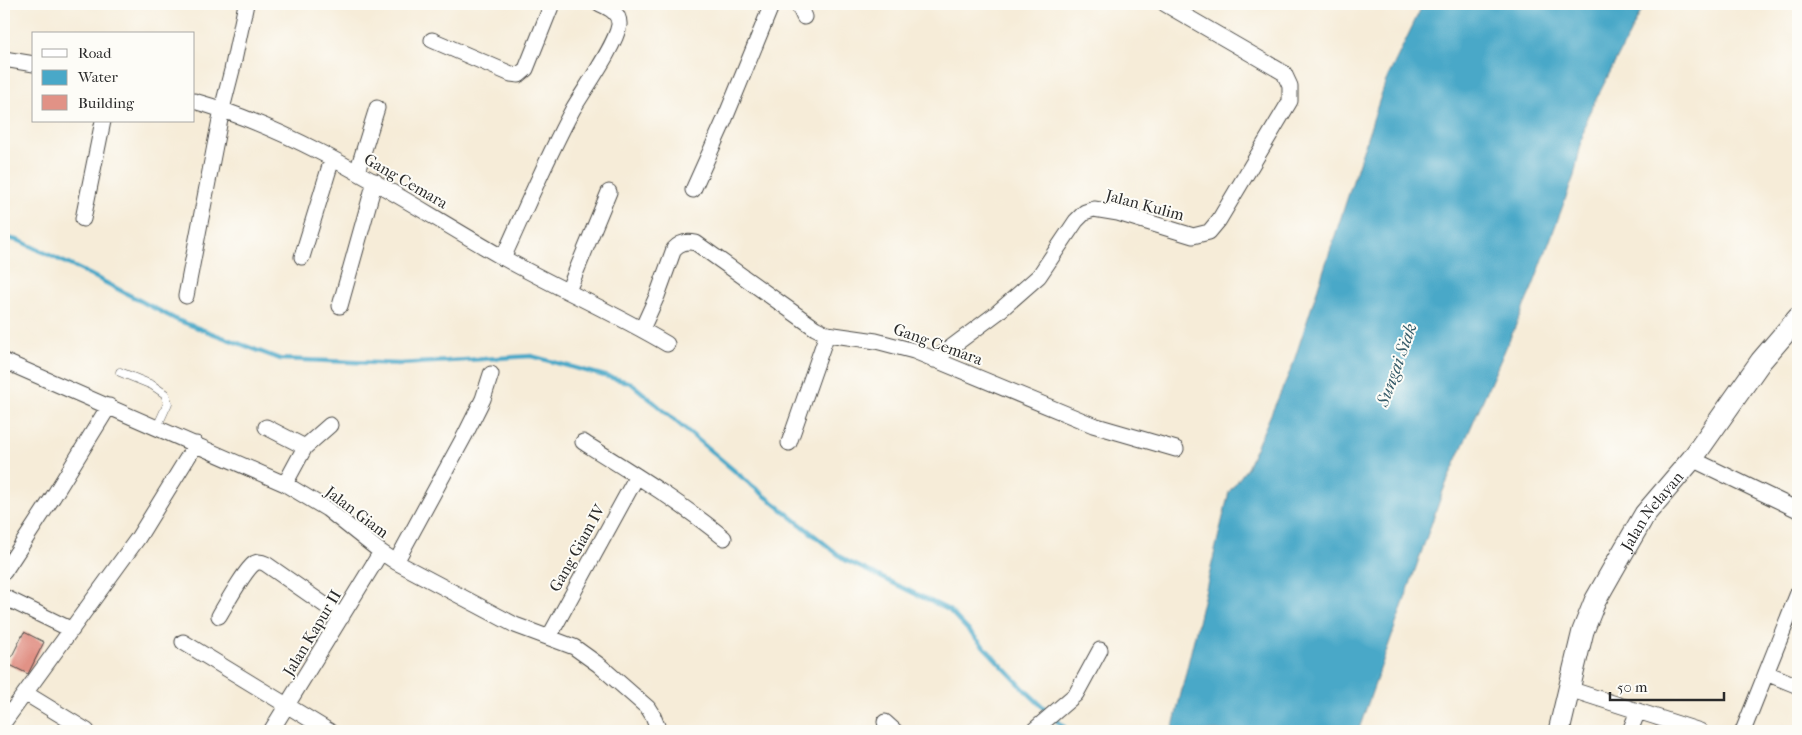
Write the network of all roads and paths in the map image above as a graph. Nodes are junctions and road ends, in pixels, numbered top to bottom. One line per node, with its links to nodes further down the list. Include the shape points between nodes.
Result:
1 (246, 4): 11 (street)
2 (552, 4): 6 (street, via 526,69 519,75)
3 (600, 4): 20 (street, via 617,15 619,25 572,110)
4 (772, 4): 16 (street)
5 (1166, 4): 28 (street, Jalan Kulim, via 1284,73 1290,86 1290,101 1219,220 1209,232 1194,236 1118,213 1094,209 1085,212 1039,276 997,313)
6 (432, 40)
7 (4, 59): 8 (street)
8 (32, 64)
9 (195, 101): 11 (street, Gang Cemara)
10 (377, 108): 14 (street)
11 (222, 109): 13 (street, Gang Cemara); 22 (street)
12 (103, 122): 18 (street)
13 (332, 159): 14 (street, Gang Cemara); 19 (street)
14 (357, 172): 15 (street, Gang Cemara)
15 (374, 181): 20 (street, Gang Cemara); 23 (street)
16 (693, 190)
17 (609, 192): 21 (street)
18 (84, 219)
19 (302, 257)
20 (503, 258): 21 (street, Gang Cemara)
21 (568, 291): 25 (street, Gang Cemara)
22 (186, 296)
23 (340, 306)
24 (1798, 318): 41 (main road, Jalan Nelayan, via 1761,361)
25 (642, 329): 26 (street, Gang Cemara, via 674,249 690,242 696,243); 27 (street, Gang Cemara)
26 (827, 334): 28 (street, Gang Cemara, via 889,344); 37 (street)
27 (667, 344)
28 (934, 360): 40 (street, Gang Cemara, via 1093,425)
29 (4, 361): 32 (street, Jalan Giam)
30 (120, 372): 34 (lane, via 165,394 168,403)
31 (492, 374): 47 (street, via 465,435)
32 (109, 406): 34 (street, Jalan Giam); 48 (street)
33 (330, 425): 39 (street)
34 (157, 427): 38 (street, Jalan Giam)
35 (266, 427): 39 (street)
36 (583, 442): 42 (street)
37 (789, 442)
38 (196, 444): 43 (street, Jalan Giam); 53 (street, via 138,538)
39 (305, 447): 43 (street)
40 (1176, 449)
41 (1692, 459): 44 (street); 59 (main road, Jalan Nelayan, via 1645,514 1595,601 1583,631)
42 (637, 476): 45 (street); 54 (street, Gang Giam IV)
43 (285, 484): 46 (street, Jalan Giam, via 327,509)
44 (1798, 510)
45 (724, 538)
46 (381, 552): 47 (street, Jalan Giam); 52 (street, Jalan Kapur II)
47 (396, 562): 54 (street, Jalan Giam, via 515,625)
48 (4, 572)
49 (1798, 593): 57 (street)
50 (4, 597): 53 (street)
51 (219, 616): 52 (street, via 248,571 259,562)
52 (342, 617): 61 (street, Jalan Kapur II)
53 (72, 630): 60 (street)
54 (549, 637): 67 (street, Jalan Giam, via 574,646 599,664 648,708)
55 (183, 642): 61 (street)
56 (1100, 650): 68 (street, via 1076,694)
57 (1766, 674): 58 (street); 72 (street)
58 (1798, 686)
59 (1569, 689): 62 (street); 69 (main road, Jalan Nelayan)
60 (25, 693): 63 (street); 64 (street)
61 (288, 706): 65 (street, Jalan Kapur II); 66 (street)
62 (1638, 711): 70 (street); 71 (street)
63 (4, 722)
64 (87, 731)
65 (271, 731)
66 (329, 731)
67 (659, 731)
68 (1034, 731)
69 (1559, 731)
70 (1630, 731)
71 (1700, 731)
72 (1743, 731)

